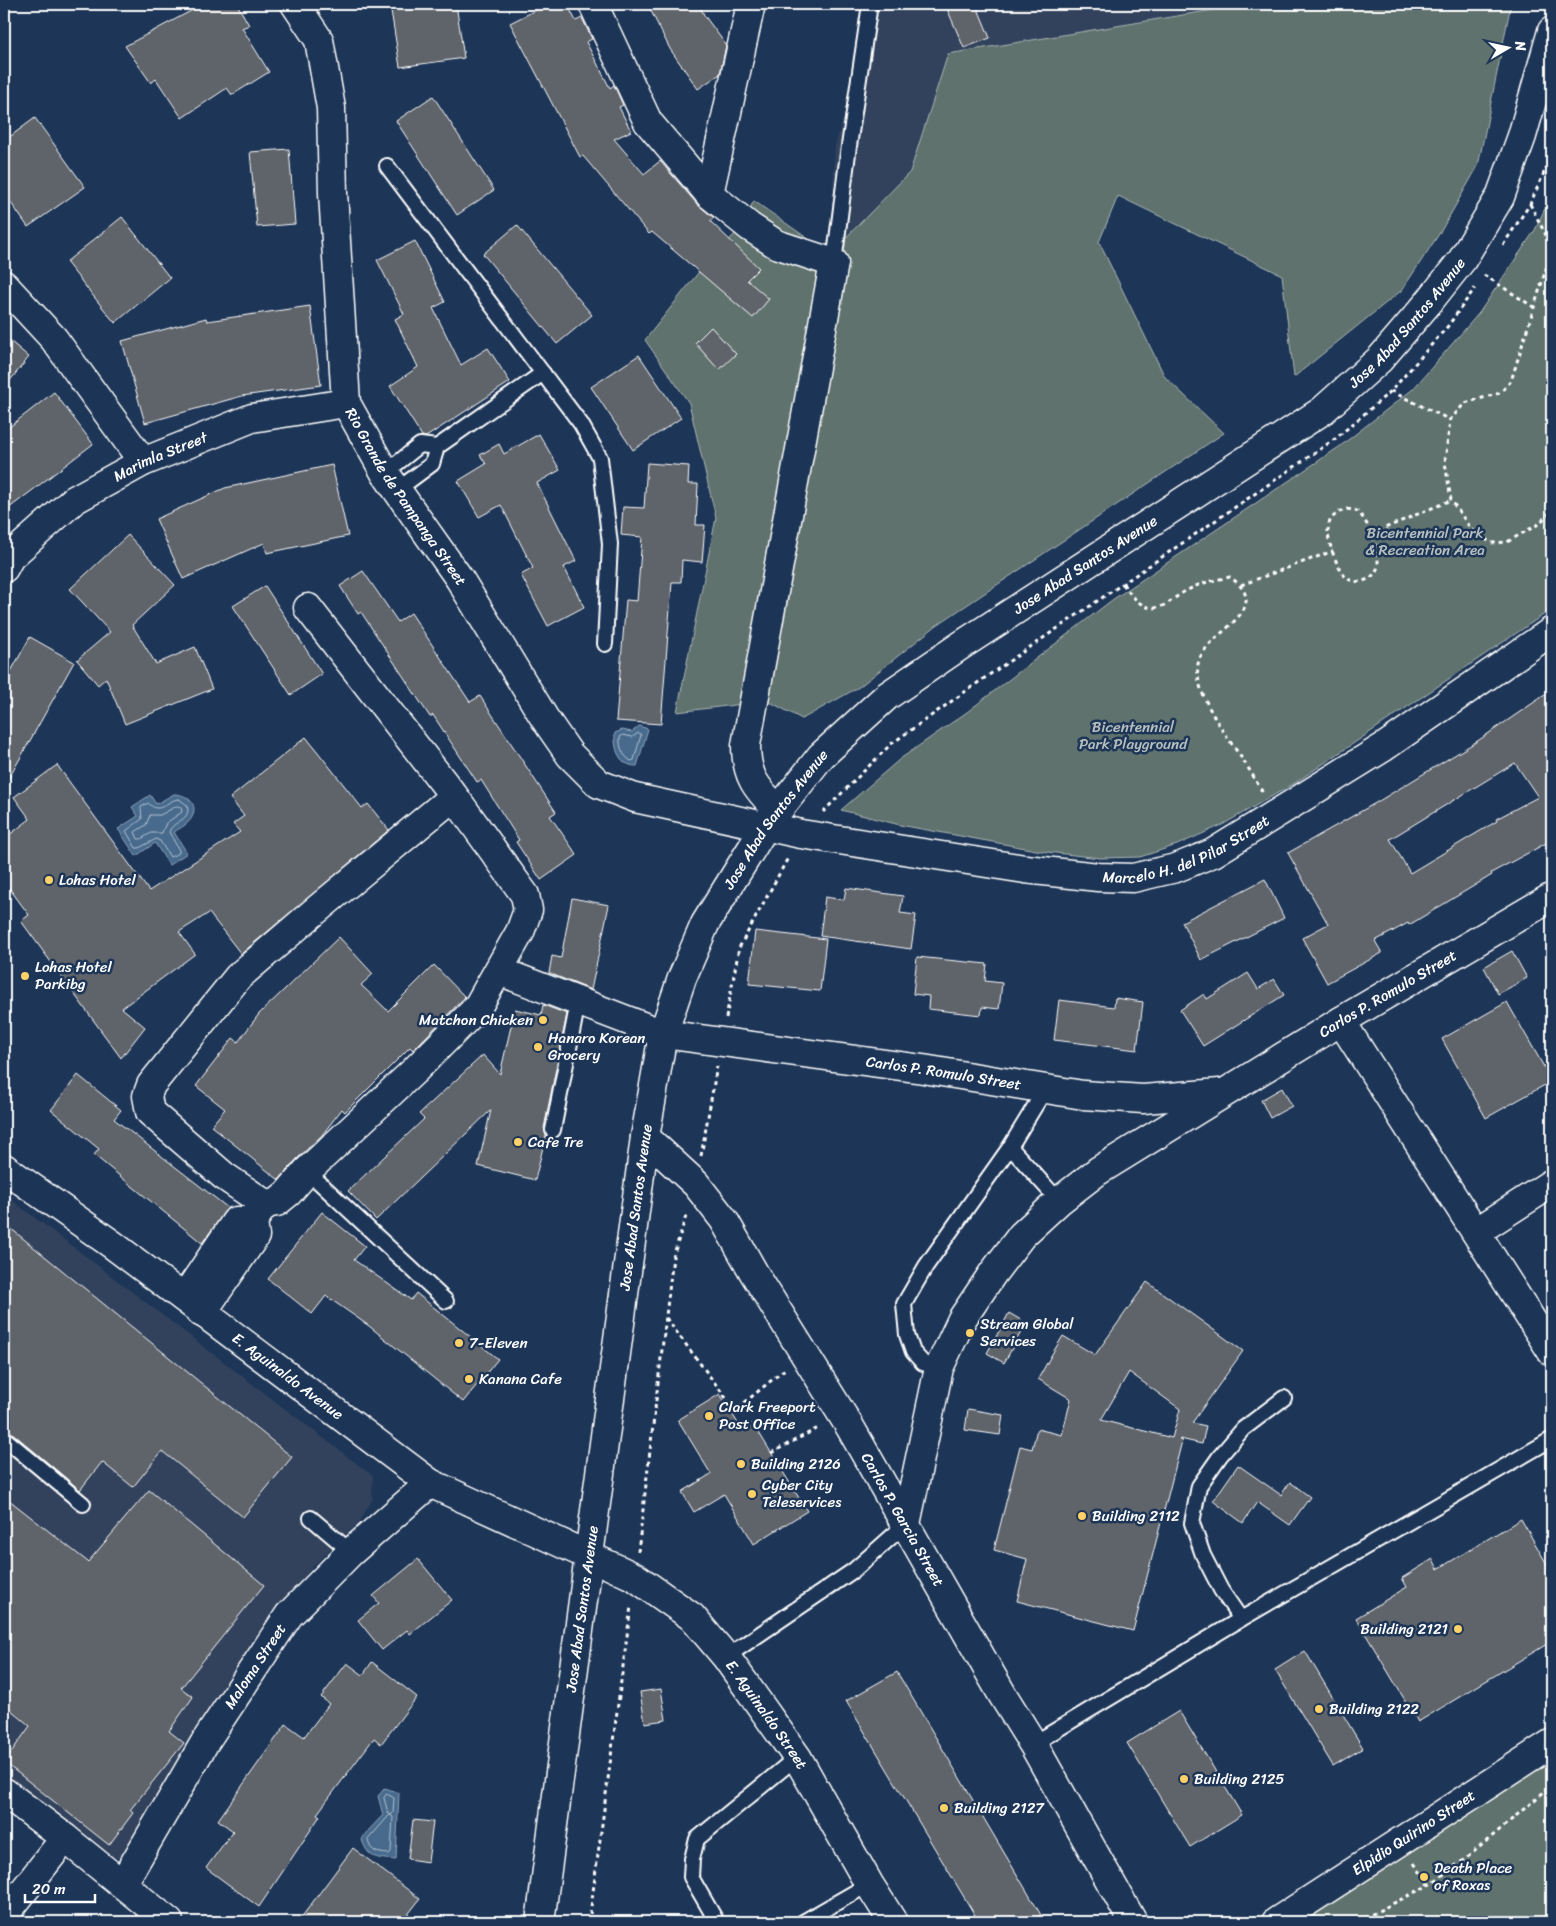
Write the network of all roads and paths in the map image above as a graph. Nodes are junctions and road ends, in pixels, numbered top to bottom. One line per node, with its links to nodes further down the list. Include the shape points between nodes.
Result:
1 (295, 4): 20 (street, Rio Grande de Pampanga Street, via 319,40 331,108)
2 (593, 4): 8 (street, via 648,122)
3 (751, 4): 8 (street)
4 (870, 4): 13 (lane)
5 (1552, 31): 37 (street, Jose Abad Santos Avenue, via 1500,197 1462,260 1380,359 1322,411 887,696 821,756)
6 (1552, 155): 9 (path)
7 (387, 166): 18 (lane)
8 (709, 194): 13 (street, via 776,244)
9 (1530, 204): 10 (path); 11 (path)
10 (1552, 247)
11 (1499, 251)
12 (1552, 261): 17 (path, via 1547,266)
13 (834, 263): 37 (street, via 746,745 752,777)
14 (1489, 267): 15 (path)
15 (1484, 275): 17 (path); 19 (path, via 1448,326)
16 (4, 285): 23 (street, via 54,339)
17 (1535, 308): 21 (path, via 1511,381 1500,393 1464,403)
18 (543, 373): 22 (lane); 34 (lane, via 581,424 600,458 610,544)
19 (1391, 390): 21 (path); 30 (path, via 1335,439)
20 (346, 403): 23 (street, Marimla Street, via 252,418); 24 (street, Rio Grande de Pampanga Street)
21 (1450, 420): 25 (path, via 1445,462)
22 (437, 448): 24 (lane, via 432,464); 24 (lane, via 420,445)
23 (143, 462): 29 (street, Marimla Street, via 74,500 10,557)
24 (391, 482): 37 (street, Rio Grande de Pampanga Street, via 459,578 545,719 570,755 599,784 635,798)
25 (1451, 500): 26 (path, via 1471,529 1491,543 1507,542); 27 (path)
26 (1552, 512)
27 (1371, 534): 28 (path, via 1355,510 1336,513 1328,530); 28 (path, via 1378,555 1377,568 1366,580 1348,579 1340,571)
28 (1333, 551): 31 (path)
29 (4, 568)
30 (1123, 584): 31 (path, via 1133,598 1146,607 1159,608 1187,590 1209,581 1230,577); 38 (path, via 892,744)
31 (1241, 585): 36 (path, via 1246,607 1203,651 1198,664 1200,683 1220,728)
32 (308, 608): 35 (street)
33 (1552, 631): 36 (street, Marcelo H. del Pilar Street, via 1400,736)
34 (605, 644)
35 (454, 796): 40 (street, via 525,895 528,910 520,932); 55 (street, via 238,977 151,1085 147,1096 150,1112 224,1176)
36 (1276, 814): 38 (street, Marcelo H. del Pilar Street, via 1213,853 1176,868 1133,878 1025,869)
37 (771, 818): 38 (street, Marcelo H. del Pilar Street); 43 (street, Jose Abad Santos Avenue, via 705,924)
38 (801, 834): 44 (path, via 739,948)
39 (1552, 898): 42 (street, Carlos P. Romulo Street)
40 (498, 971): 41 (street, Carlos P. Romulo Street); 51 (street, via 477,1008)
41 (578, 1002): 43 (street, Carlos P. Romulo Street); 47 (lane)
42 (1341, 1022): 46 (street, Carlos P. Romulo Street); 56 (street)
43 (663, 1034): 44 (street, Carlos P. Romulo Street); 48 (street, Jose Abad Santos Avenue)
44 (722, 1042): 45 (street, Carlos P. Romulo Street); 52 (path)
45 (1046, 1088): 46 (street, Carlos P. Romulo Street, via 1084,1095 1143,1099); 49 (lane)
46 (1224, 1092): 54 (street, Carlos P. Romulo Street, via 1098,1171)
47 (553, 1130)
48 (645, 1137): 52 (street, Carlos P. Garcia Street); 75 (street, Jose Abad Santos Avenue)
49 (1010, 1147): 54 (lane); 62 (lane, via 926,1266 904,1304 907,1335 913,1352 923,1362)
50 (4, 1168): 58 (street, E. Aguinaldo Avenue)
51 (307, 1171): 55 (street, via 288,1193); 57 (lane)
52 (696, 1184): 59 (path, via 673,1258); 61 (street, Carlos P. Garcia Street, via 724,1220)
53 (1552, 1184): 56 (street)
54 (1059, 1201): 62 (street, Carlos P. Romulo Street, via 1022,1235 993,1272 962,1319)
55 (259, 1212): 58 (street, via 236,1221)
56 (1476, 1232): 60 (street)
57 (446, 1301)
58 (193, 1305): 70 (street, E. Aguinaldo Avenue)
59 (665, 1318): 64 (path); 76 (path)
60 (1552, 1352)
61 (805, 1353): 64 (path); 66 (street, Carlos P. Garcia Street)
62 (940, 1368): 73 (street, Carlos P. Romulo Street)
63 (1284, 1398): 77 (lane, via 1244,1429 1199,1486 1192,1523 1203,1555)
64 (735, 1410): 65 (path)
65 (732, 1413)
66 (842, 1413): 69 (path); 73 (street, Carlos P. Garcia Street)
67 (4, 1438): 71 (lane)
68 (1552, 1439): 77 (lane)
69 (771, 1453)
70 (430, 1483): 74 (street, Maloma Street); 75 (street, E. Aguinaldo Avenue)
71 (83, 1504)
72 (311, 1518): 74 (lane)
73 (906, 1524): 78 (lane, via 854,1570); 80 (street, Carlos P. Garcia Street)
74 (351, 1552): 85 (street, Maloma Street, via 289,1614 205,1742)
75 (588, 1557): 76 (street, E. Aguinaldo Street); 89 (street, Jose Abad Santos Avenue)
76 (635, 1577): 78 (street, E. Aguinaldo Street, via 692,1617); 90 (path)
77 (1241, 1619): 80 (lane)
78 (726, 1657): 81 (street, E. Aguinaldo Street)
79 (1552, 1743): 95 (street, Elpidio Quirino Street)
80 (1033, 1744): 94 (street, Carlos P. Garcia Street)
81 (797, 1757): 86 (street, E. Aguinaldo Street); 91 (lane, via 697,1839 691,1877)
82 (1552, 1785): 96 (path, via 1469,1856 1429,1885)
83 (4, 1792): 84 (street)
84 (66, 1838): 85 (street); 87 (street)
85 (123, 1883): 88 (street)
86 (869, 1884): 92 (lane); 93 (street, E. Aguinaldo Street)
87 (4, 1916)
88 (169, 1922)
89 (540, 1922)
90 (589, 1922)
91 (717, 1922)
92 (803, 1922)
93 (893, 1922)
94 (1133, 1922)
95 (1276, 1922)
96 (1357, 1922)

